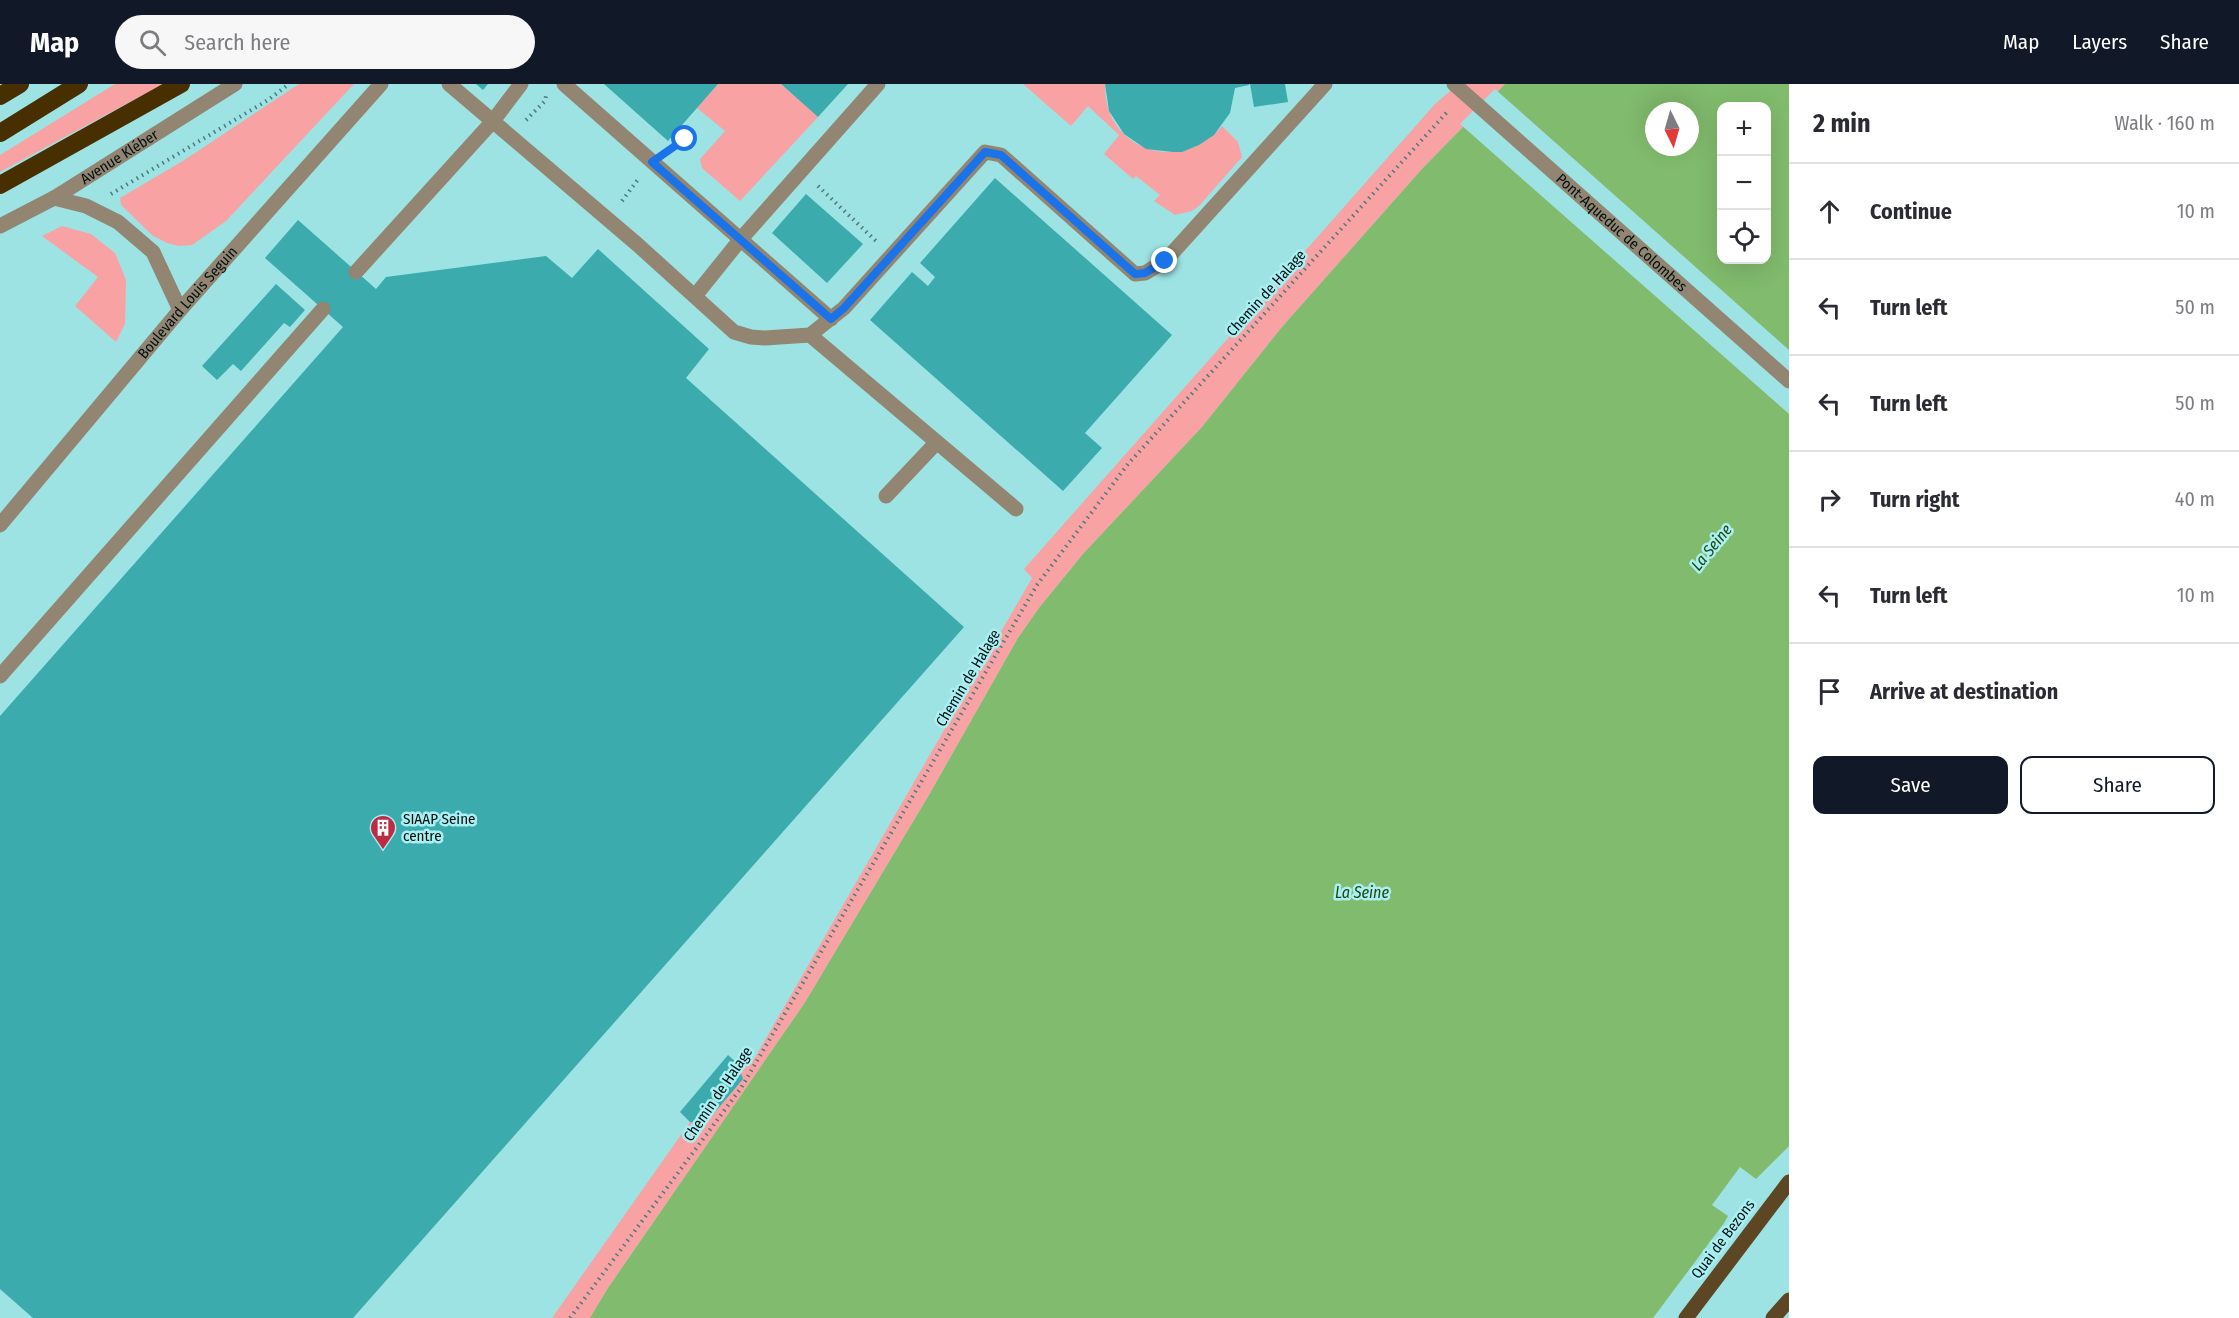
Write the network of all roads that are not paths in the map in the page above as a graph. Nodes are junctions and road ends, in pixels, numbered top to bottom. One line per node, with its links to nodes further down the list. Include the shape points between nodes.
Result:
1 (20, 84): 12 (highway)
2 (80, 84): 14 (highway)
3 (181, 84): 15 (highway)
4 (235, 84): 16 (street, Avenue Kléber)
5 (381, 84): 22 (street, Boulevard Louis Seguin)
6 (449, 84): 13 (street)
7 (521, 84): 13 (street)
8 (564, 84): 18 (street)
9 (879, 84): 18 (street)
10 (1325, 84): 23 (street, via 1165,261 1145,273 1135,274 1001,155 985,152)
11 (1454, 84): 25 (street, Pont-Aqueduc de Colombes)
12 (0, 96)
13 (493, 121): 19 (street); 20 (street)
14 (0, 133)
15 (0, 185)
16 (54, 198): 17 (street, Avenue Kléber); 22 (street, via 86,206 118,222 153,252)
17 (0, 226)
18 (740, 240): 20 (street); 23 (street)
19 (356, 272)
20 (695, 296): 24 (street, via 734,332 765,338)
21 (323, 309): 30 (street)
22 (180, 310): 29 (street, Boulevard Louis Seguin)
23 (831, 319): 24 (street)
24 (810, 335): 26 (street)
25 (1789, 381)
26 (936, 442): 27 (street); 28 (street)
27 (886, 496)
28 (1016, 509)
29 (0, 525)
30 (0, 676)
31 (1789, 1182): 33 (main road, Quai de Bezons)
32 (1789, 1300): 34 (main road)
33 (1686, 1318)
34 (1773, 1318)

